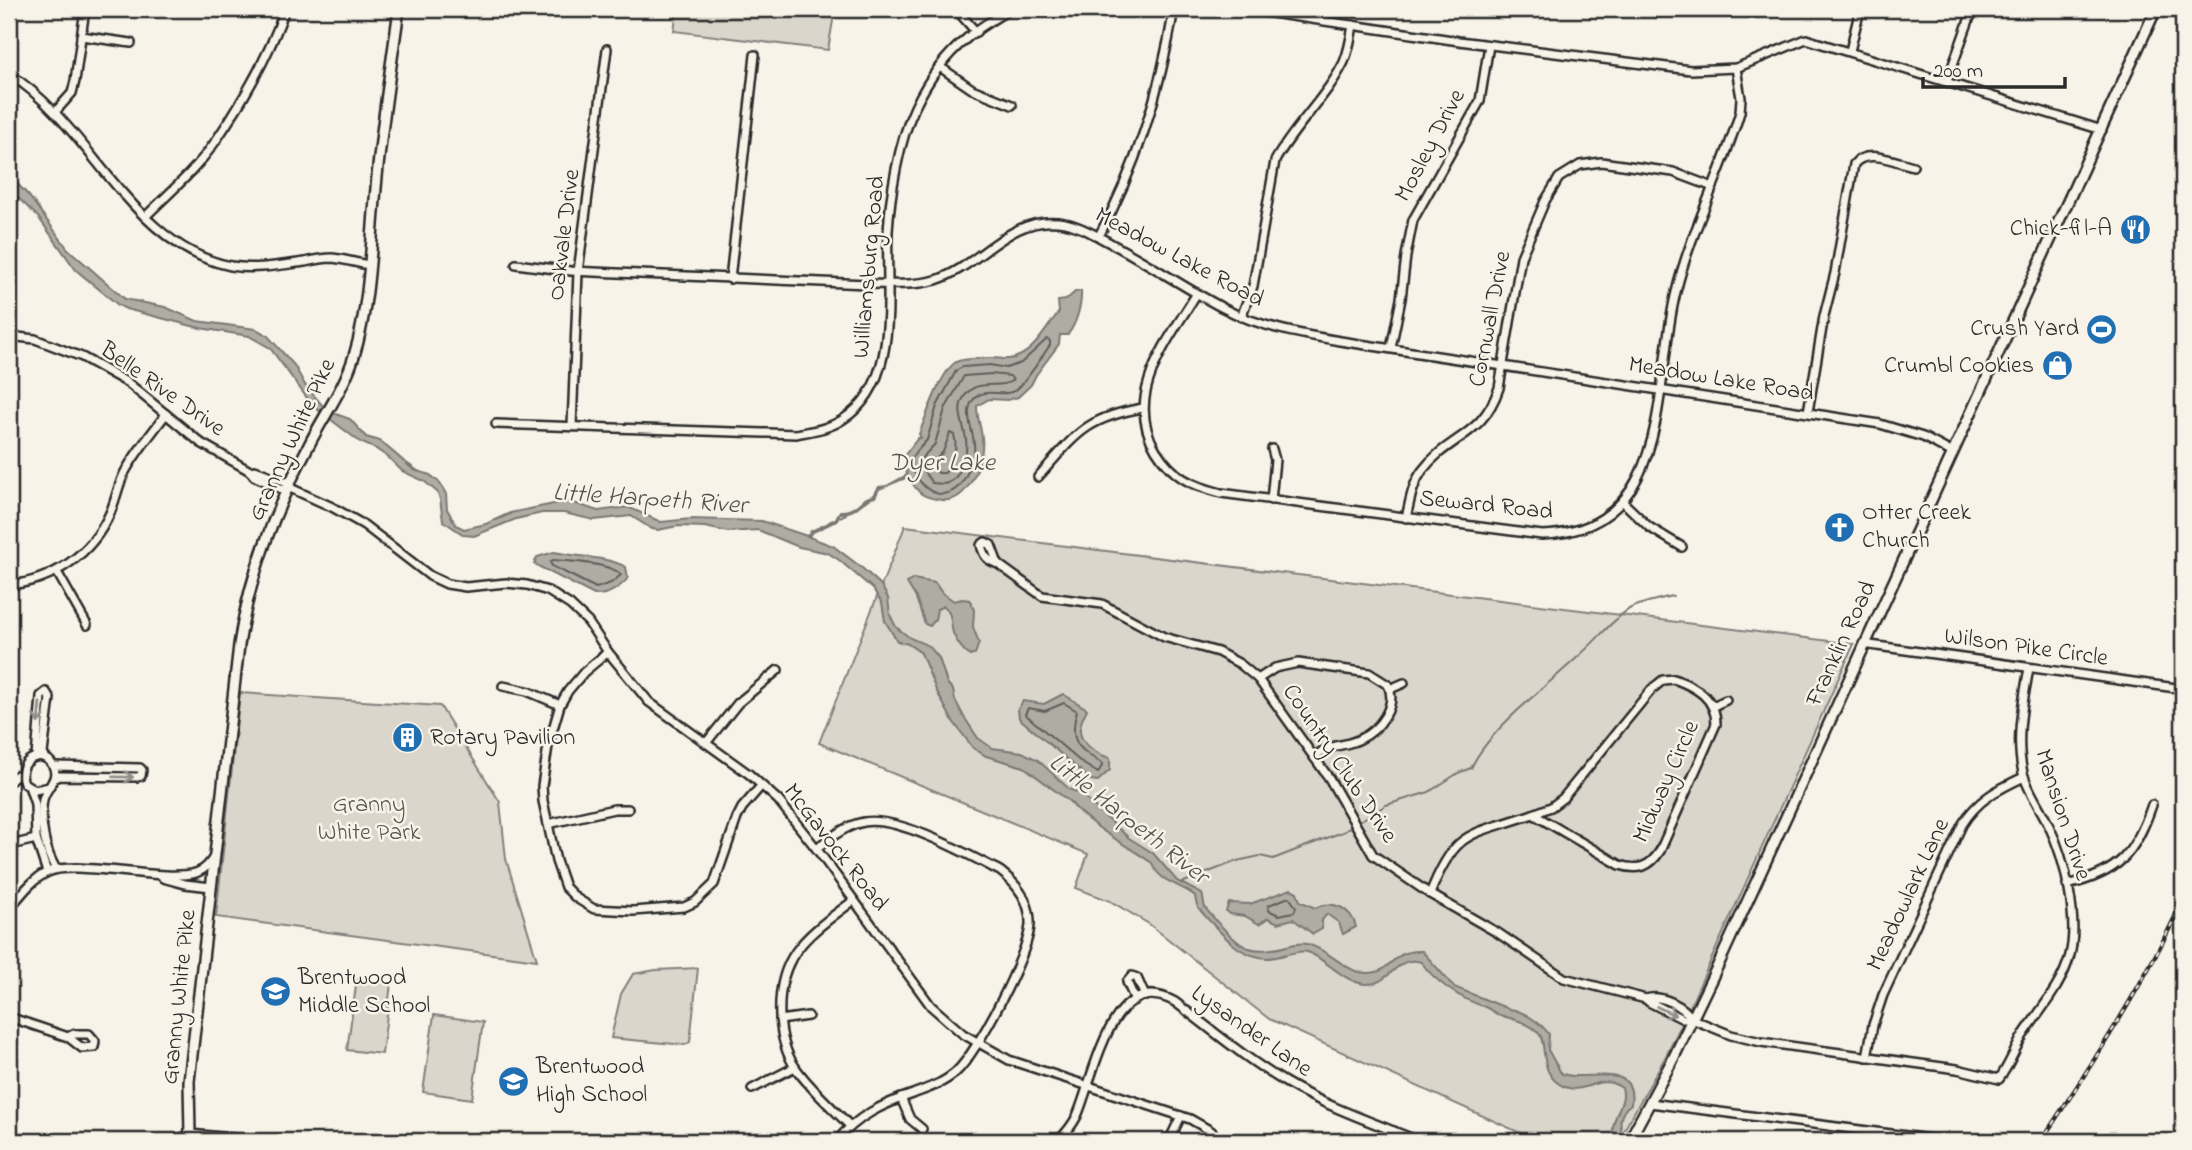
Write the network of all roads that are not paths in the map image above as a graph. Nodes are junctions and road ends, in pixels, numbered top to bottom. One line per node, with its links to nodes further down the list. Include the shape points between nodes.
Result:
1 (85, 9): 13 (street)
2 (285, 9): 28 (street, via 273,43 215,143)
3 (400, 9): 31 (main road, Granny White Pike)
4 (956, 9): 12 (street)
5 (1010, 9): 12 (street, Williamsburg Road)
6 (1174, 9): 29 (street, via 1161,73 1127,178)
7 (1244, 9): 11 (street)
8 (1860, 9): 17 (street)
9 (1973, 9): 22 (street)
10 (2156, 9): 25 (main road, Franklin Road)
11 (1353, 25): 15 (street); 36 (street, via 1340,68 1275,161 1253,286)
12 (976, 32): 19 (street, Williamsburg Road)
13 (81, 36): 14 (street); 24 (street, via 72,93)
14 (131, 43)
15 (1489, 45): 20 (street, via 1691,71); 38 (street, Mosley Drive, via 1480,101 1413,220)
16 (607, 49): 32 (street, Oakvale Drive)
17 (1850, 51): 20 (street, via 1806,39); 22 (street)
18 (755, 55): 33 (street)
19 (940, 67): 23 (street, via 972,89); 34 (street, Williamsburg Road, via 915,108 904,142 888,230)
20 (1736, 68): 27 (street, Seward Road, via 1740,112)
21 (9, 74): 24 (street)
22 (1947, 81): 25 (street)
23 (1012, 105)
24 (57, 111): 28 (street)
25 (2102, 130): 47 (main road, Franklin Road)
26 (1913, 166): 42 (street, via 1868,155 1854,164)
27 (1713, 187): 39 (street, Cornwall Drive, via 1662,170 1601,162 1580,164 1563,175 1548,195 1521,257); 40 (street, Seward Road, via 1675,293)
28 (145, 217): 31 (street, via 189,251 231,266 264,268 330,258)
29 (1099, 236): 34 (street, Meadow Lake Road, via 1073,225 1033,224 935,280); 35 (street, Meadow Lake Road)
30 (516, 264): 32 (street, Meadow Lake Road)
31 (368, 265): 49 (main road, Granny White Pike, via 358,344 348,375)
32 (578, 272): 33 (street, Meadow Lake Road); 45 (street, Oakvale Drive)
33 (730, 279): 34 (street, Meadow Lake Road)
34 (887, 284): 45 (street, Williamsburg Road, via 882,367 871,390 842,420 796,434)
35 (1197, 293): 36 (street, Meadow Lake Road); 41 (street, Seward Road, via 1154,368)
36 (1241, 317): 38 (street, Meadow Lake Road, via 1301,334)
37 (9, 336): 43 (street, Belle Rive Drive, via 35,339 82,357 128,383)
38 (1391, 348): 39 (street, Meadow Lake Road)
39 (1503, 365): 40 (street, Meadow Lake Road); 52 (street, Cornwall Drive, via 1489,412 1423,470)
40 (1660, 390): 42 (street, Meadow Lake Road); 51 (street, Seward Road, via 1646,463)
41 (1143, 408): 48 (street, via 1089,424); 50 (street, Seward Road, via 1149,439 1172,472 1204,489)
42 (1808, 412): 47 (street, Meadow Lake Road, via 1898,428)
43 (166, 414): 49 (street, Belle Rive Drive, via 201,443 254,476); 55 (street, via 124,474 95,539)
44 (496, 424): 45 (street, Williamsburg Road)
45 (572, 426)
46 (1272, 449): 50 (street)
47 (1953, 453): 58 (main road, Franklin Road)
48 (1038, 477)
49 (288, 487): 59 (street, McGavock Road, via 364,525 447,584 506,583 548,591 588,622); 89 (main road, Granny White Pike, via 245,609)
50 (1272, 500): 52 (street, Seward Road)
51 (1623, 502): 52 (street, Seward Road, via 1586,527 1558,534); 53 (street, via 1649,527)
52 (1406, 517)
53 (1682, 547)
54 (998, 564): 62 (street, Country Club Drive, via 1042,596 1102,604 1164,637 1225,655)
55 (57, 572): 56 (street); 57 (street)
56 (9, 585)
57 (88, 625)
58 (1863, 644): 60 (street, Wilson Pike Circle); 102 (main road, Franklin Road)
59 (608, 652): 68 (street, via 575,682); 70 (street, McGavock Road, via 649,702)
60 (2029, 668): 66 (street, Wilson Pike Circle); 76 (street, Mansion Drive, via 2019,739)
61 (778, 670): 70 (street, via 738,703)
62 (1258, 679): 65 (street, via 1280,666 1298,663 1369,673); 72 (street, Country Club Drive)
63 (1404, 683): 65 (street)
64 (503, 686): 68 (street)
65 (1390, 689): 72 (street, via 1389,709 1370,733 1329,746)
66 (2183, 689)
67 (1726, 700): 69 (street)
68 (560, 705): 85 (street, via 541,786)
69 (1713, 706): 84 (street, Midway Circle, via 1704,694 1683,682 1660,682 1563,798); 84 (street, Midway Circle, via 1714,730 1660,851 1648,865 1637,869 1620,865)
70 (706, 743): 79 (street, McGavock Road)
71 (40, 757): 71 (street, one-way to 71, via 50,698 46,692 41,696); 73 (street); 75 (street, via 26,762)
72 (1314, 757): 95 (street, Country Club Drive, via 1373,855)
73 (54, 766): 77 (street); 77 (street, one-way to 73, via 137,777 142,770)
74 (9, 774): 75 (street)
75 (22, 774): 78 (street); 81 (street)
76 (2024, 777): 94 (street, Mansion Drive, via 2055,838); 106 (street, Meadowlark Lane, via 1988,796 1962,825 1880,1002)
77 (55, 778): 80 (street)
78 (9, 782)
79 (761, 786): 85 (street, via 737,818 714,884 684,907 632,911 594,909 584,904 565,887); 88 (street, McGavock Road)
80 (49, 787): 81 (street); 90 (street, via 42,802)
81 (30, 789): 87 (street)
82 (2151, 805): 94 (street, via 2137,842 2124,860 2097,877)
83 (628, 809): 85 (street)
84 (1533, 814): 95 (street, Midway Circle, via 1463,839 1444,861)
85 (548, 824)
86 (9, 839): 87 (street, via 15,844)
87 (36, 839): 90 (street)
88 (816, 848): 96 (street, McGavock Road); 105 (street, via 849,827 880,821 898,824 983,862 1013,881 1028,912 1027,940 1007,990)
89 (215, 855): 91 (street, via 199,873); 93 (main road, Granny White Pike)
90 (52, 871): 92 (street, via 74,868); 97 (street, via 34,881)
91 (186, 875): 92 (street); 93 (street)
92 (159, 877): 93 (street, via 185,884)
93 (212, 883): 117 (main road, Granny White Pike, via 188,1090)
94 (2067, 885): 108 (street, Mansion Drive, via 2073,929 2068,962)
95 (1430, 894): 102 (street, Country Club Drive, via 1503,935 1564,978 1656,998 1687,1010)
96 (853, 901): 103 (street, via 808,935 789,960 779,996); 105 (street, McGavock Road, via 931,1006)
97 (9, 909)
98 (1145, 996): 99 (street); 99 (street, via 1132,976 1127,982); 116 (street, Lysander Lane, via 1165,996 1285,1082)
99 (1135, 1000): 109 (street, via 1108,1031)
100 (808, 1016): 103 (street)
101 (9, 1017): 104 (street)
102 (1692, 1019): 106 (street, Country Club Drive, via 1761,1042); 112 (main road, Franklin Road)
103 (780, 1020): 107 (street)
104 (68, 1037)
105 (977, 1041): 109 (street, McGavock Road, via 1009,1060); 111 (street, via 957,1072)
106 (1867, 1057): 108 (street, Country Club Drive, via 1965,1070)
107 (795, 1067): 110 (street); 114 (street)
108 (1998, 1080)
109 (1087, 1084): 113 (street, McGavock Road); 121 (street, via 1076,1119)
110 (752, 1088)
111 (901, 1098): 114 (street); 115 (street)
112 (1650, 1103): 126 (main road, Franklin Road); 127 (street)
113 (1181, 1116): 122 (street); 123 (street, McGavock Road)
114 (850, 1126): 120 (street)
115 (922, 1129)
116 (1394, 1131): 124 (street); 125 (street, Lysander Lane)
117 (190, 1138): 118 (street); 119 (main road)
118 (172, 1141)
119 (256, 1141)
120 (838, 1141)
121 (1058, 1141)
122 (1169, 1141)
123 (1221, 1141)
124 (1391, 1141)
125 (1419, 1141)
126 (1629, 1141)
127 (1946, 1141)

